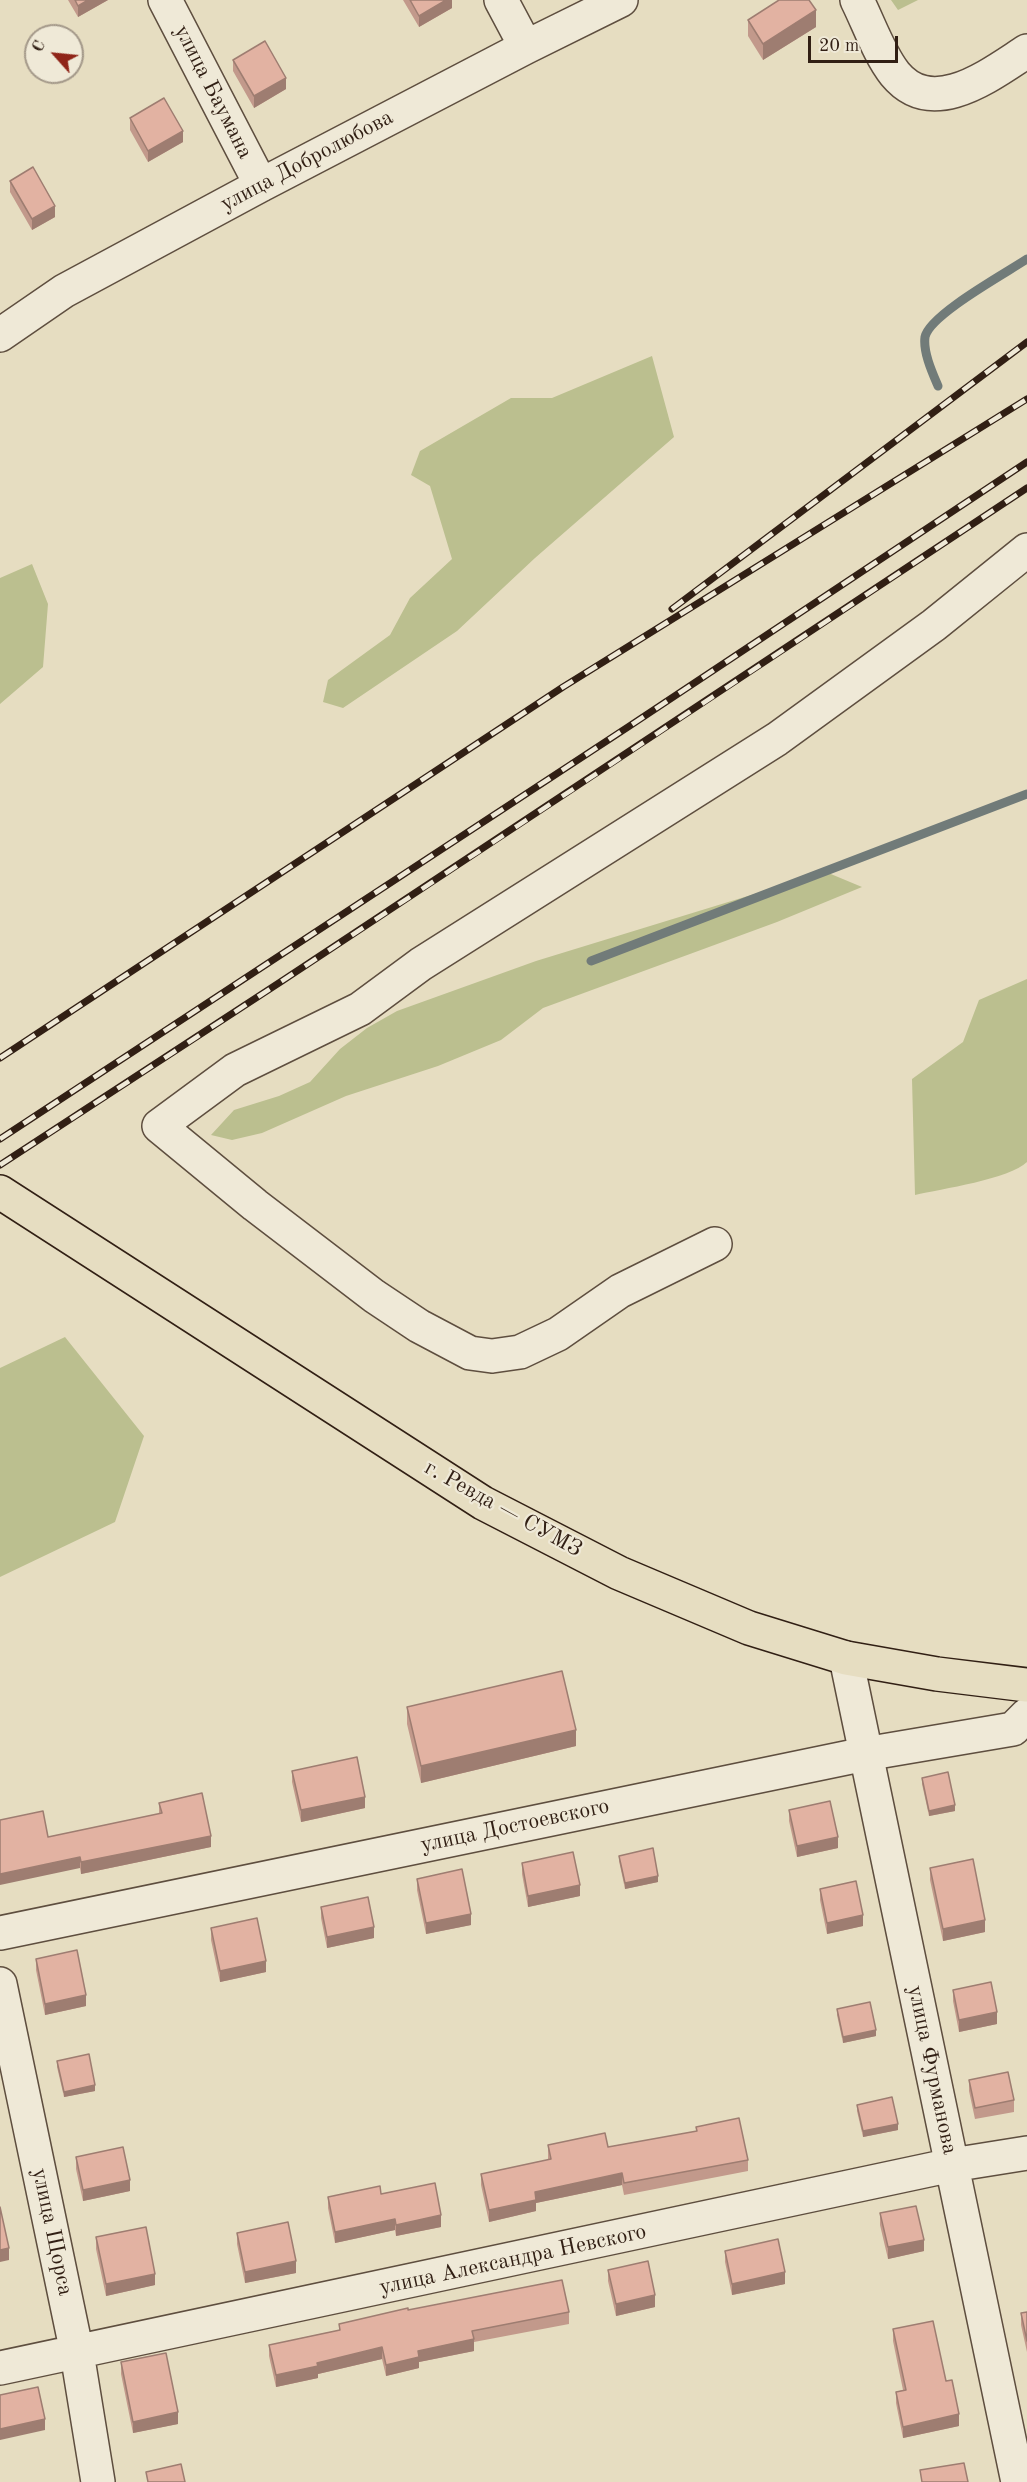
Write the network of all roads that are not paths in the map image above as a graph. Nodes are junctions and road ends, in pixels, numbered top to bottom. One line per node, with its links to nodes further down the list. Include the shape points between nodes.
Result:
1 (165, 0): 7 (street, улица Баумана)
2 (501, 0): 5 (street)
3 (621, 0): 5 (street, улица Добролюбова)
4 (857, 0): 6 (street, via 894,73 916,90 941,94 962,90)
5 (526, 47): 7 (street, улица Добролюбова)
6 (1027, 51)
7 (261, 185): 8 (street, улица Добролюбова, via 64,291)
8 (0, 334)
9 (1027, 550): 11 (street, via 934,626 777,739 420,964 360,1009 235,1070 159,1126 374,1296 470,1353 492,1356 520,1352 558,1334 620,1291)
10 (0, 1192): 12 (main road, г. Ревда — СУМЗ, via 483,1503 619,1573 749,1628)
11 (716, 1244)
12 (846, 1658): 13 (main road, г. Ревда — СУМЗ); 15 (street, улица Фурманова)
13 (1027, 1685)
14 (1027, 1715): 15 (street, улица Достоевского, via 1013,1729)
15 (865, 1754): 16 (street, улица Достоевского); 19 (street, улица Фурманова)
16 (0, 1933)
17 (0, 1984): 20 (street, улица Щорса)
18 (1027, 2153): 19 (street, улица Александра Невского)
19 (952, 2166): 20 (street, улица Александра Невского); 23 (street, улица Фурманова)
20 (77, 2353): 21 (street, улица Александра Невского); 22 (street, улица Щорса)
21 (0, 2368)
22 (98, 2482)
23 (1018, 2482)

